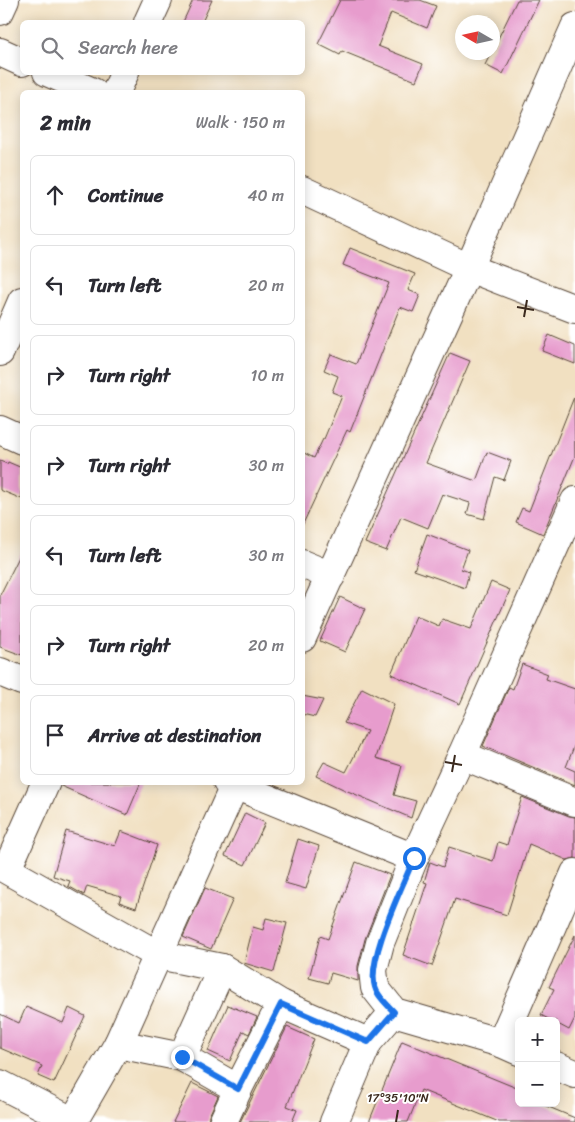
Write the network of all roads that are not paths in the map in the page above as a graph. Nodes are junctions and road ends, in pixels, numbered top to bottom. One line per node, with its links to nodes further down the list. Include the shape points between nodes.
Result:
1 (5, 0): 3 (street)
2 (158, 0): 4 (street)
3 (0, 11)
4 (149, 20)
5 (575, 27): 13 (street)
6 (0, 52): 7 (street)
7 (20, 61)
8 (54, 75): 10 (street)
9 (124, 75): 11 (street)
10 (88, 90)
11 (117, 90)
12 (305, 191): 13 (street)
13 (469, 268): 15 (street); 21 (street)
14 (20, 306): 16 (street)
15 (575, 309)
16 (0, 352)
17 (0, 430): 18 (street)
18 (20, 439)
19 (575, 501): 23 (street)
20 (305, 565): 21 (street)
21 (331, 576): 22 (street)
22 (305, 632)
23 (462, 755): 27 (street); 28 (street)
24 (44, 785): 29 (street)
25 (232, 785): 31 (street)
26 (234, 785): 28 (street)
27 (575, 802)
28 (414, 858): 34 (street, via 380,943 373,970 375,988)
29 (3, 868): 31 (street)
30 (575, 873): 37 (street)
31 (158, 955): 32 (street); 36 (street)
32 (222, 968): 33 (street); 38 (street)
33 (281, 1004): 35 (street); 42 (street)
34 (394, 1012): 35 (street); 37 (street)
35 (368, 1042): 45 (street)
36 (118, 1044): 38 (street); 43 (street)
37 (510, 1047)
38 (182, 1057): 42 (street)
39 (560, 1068): 40 (street)
40 (575, 1074)
41 (0, 1084): 43 (street)
42 (238, 1089): 44 (street)
43 (73, 1122)
44 (224, 1122)
45 (334, 1122)

